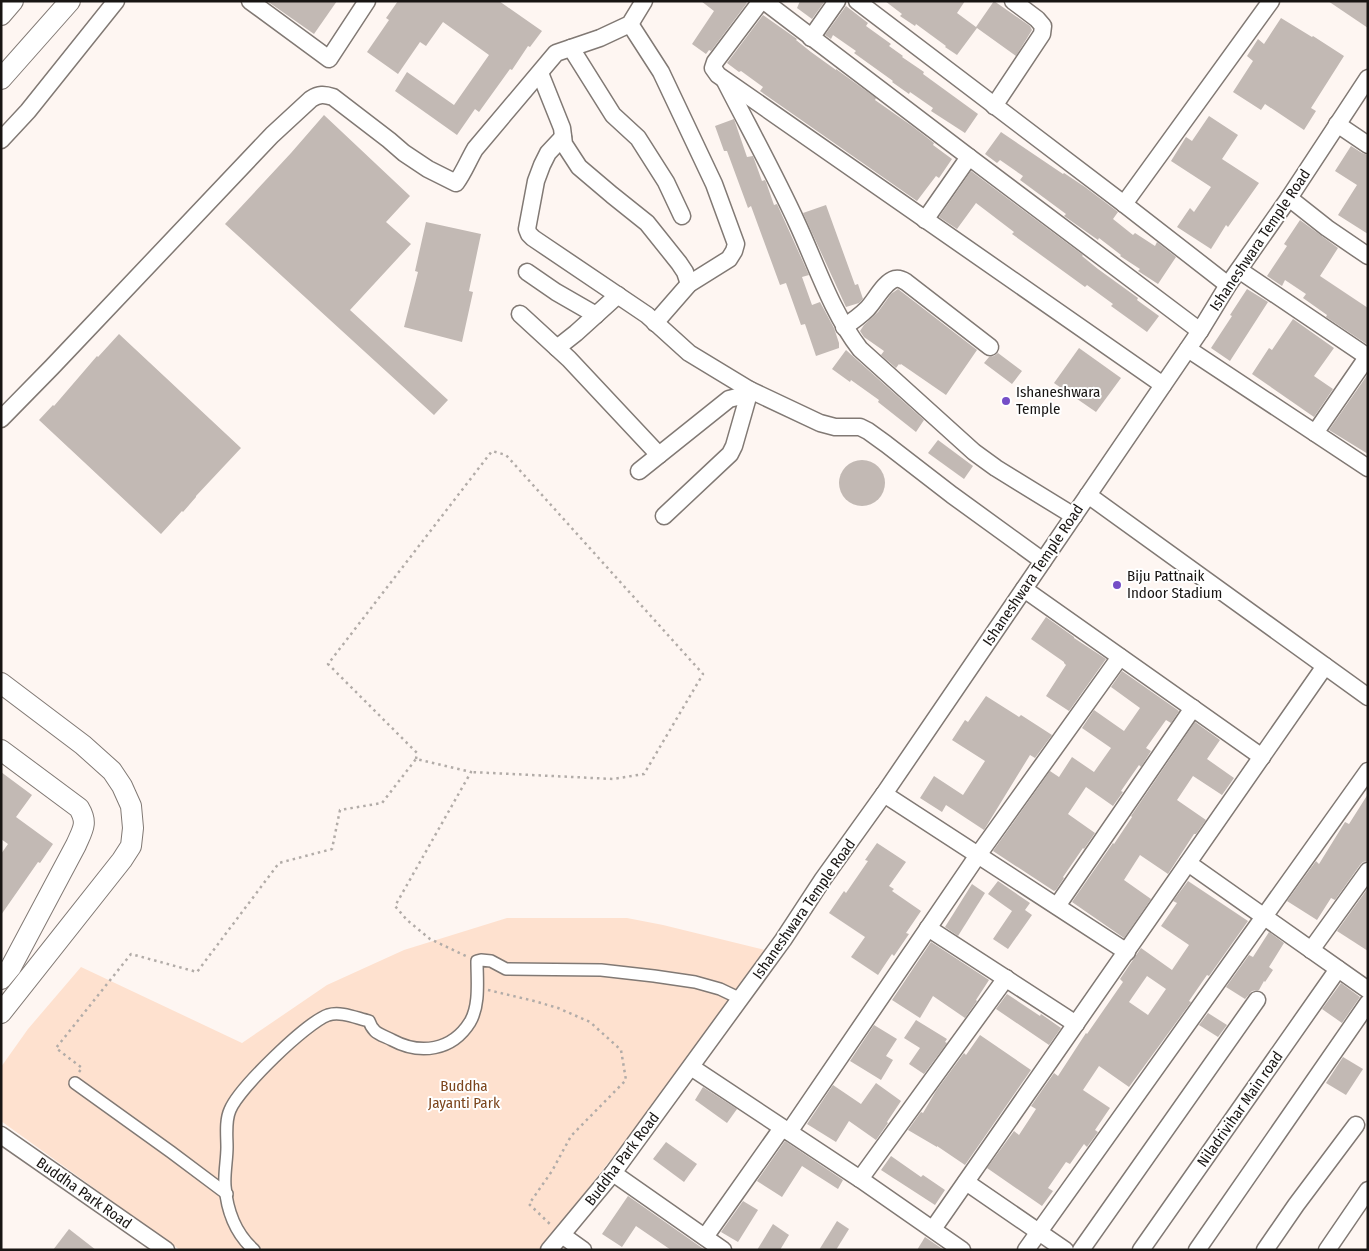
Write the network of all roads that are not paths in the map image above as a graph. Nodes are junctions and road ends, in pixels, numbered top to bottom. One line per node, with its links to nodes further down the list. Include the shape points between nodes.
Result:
1 (12, 1): 12 (street)
2 (70, 1): 18 (street)
3 (116, 1): 23 (street)
4 (250, 1): 5 (street, via 330,59)
5 (367, 1)
6 (644, 1): 13 (street)
7 (763, 1): 14 (street); 19 (street, via 715,62 713,68)
8 (837, 1): 14 (street)
9 (857, 1): 20 (street)
10 (1014, 1): 20 (street, via 1043,26 1042,34)
11 (1265, 4): 27 (street)
12 (1, 15)
13 (630, 24): 15 (street); 33 (street, via 661,72 714,184 736,244 729,259)
14 (812, 38): 25 (street)
15 (571, 48): 16 (street, via 556,53); 28 (street, via 613,115 638,138 666,182)
16 (540, 73): 22 (street); 47 (street, via 475,149 456,183 428,170 333,97 324,94 310,99 272,134)
17 (1368, 78): 21 (street, Ishaneshwara Temple Road)
18 (1, 79)
19 (724, 79): 29 (street); 39 (street, via 797,223)
20 (994, 106): 27 (street)
21 (1337, 124): 24 (street); 26 (street, Ishaneshwara Temple Road)
22 (563, 137): 33 (street, via 579,167 647,223 680,263); 35 (street, via 542,164 527,229 533,238)
23 (1, 140)
24 (1368, 145)
25 (969, 157): 29 (street); 40 (street)
26 (1289, 198): 30 (street); 31 (street, Ishaneshwara Temple Road)
27 (1124, 204): 34 (street)
28 (682, 216)
29 (925, 220): 45 (street)
30 (1368, 256)
31 (1239, 270): 34 (street, Ishaneshwara Temple Road); 44 (street)
32 (528, 272): 37 (street)
33 (689, 284): 38 (street)
34 (1228, 285): 40 (street, Ishaneshwara Temple Road)
35 (618, 295): 37 (street); 38 (street)
36 (520, 314): 41 (street)
37 (596, 315): 41 (street)
38 (656, 323): 46 (street, via 690,353)
39 (844, 326): 42 (street, via 863,313 885,286 894,279 900,279); 54 (street, via 860,349 974,452)
40 (1200, 331): 43 (street, Ishaneshwara Temple Road)
41 (557, 348): 49 (street)
42 (990, 348)
43 (1188, 349): 45 (street, Ishaneshwara Temple Road); 48 (street)
44 (1368, 356): 48 (street)
45 (1163, 385): 52 (street, Ishaneshwara Temple Road)
46 (748, 394): 49 (street, via 729,399); 53 (street, via 730,454); 55 (street, via 820,423 860,427 868,431)
47 (1, 419)
48 (1315, 434): 50 (street)
49 (660, 455): 51 (street)
50 (1368, 468)
51 (639, 472)
52 (1088, 494): 54 (street, Ishaneshwara Temple Road); 58 (street)
53 (664, 516)
54 (1074, 516): 55 (street, Ishaneshwara Temple Road)
55 (1043, 561): 56 (street, Ishaneshwara Temple Road)
56 (1024, 589): 57 (street); 65 (street, Ishaneshwara Temple Road)
57 (1120, 657): 61 (street); 66 (street)
58 (1325, 666): 60 (street); 63 (street)
59 (1, 683): 81 (street, via 112,771 131,806 133,828 132,846 122,860)
60 (1368, 697)
61 (1192, 708): 63 (street); 69 (street)
62 (1, 750): 75 (street, via 79,808 84,817 76,845 10,967)
63 (1262, 757): 67 (street)
64 (1368, 771): 70 (street)
65 (884, 794): 66 (street); 78 (street, Ishaneshwara Temple Road)
66 (978, 855): 69 (street); 71 (street)
67 (1188, 863): 70 (street); 73 (street)
68 (1368, 871): 72 (street)
69 (1057, 906): 73 (street)
70 (1264, 916): 72 (street); 94 (street)
71 (928, 928): 76 (street); 86 (street)
72 (1311, 950): 74 (street)
73 (1127, 952): 82 (street)
74 (1338, 969): 77 (street); 106 (street, Niladrivihar Main road)
75 (2, 975)
76 (1006, 978): 82 (street); 89 (street)
77 (1368, 990)
78 (741, 998): 83 (street, Ishaneshwara Temple Road); 92 (street, via 712,986 654,976 601,970 506,969 481,960 476,961 475,1008 470,1022 444,1045 429,1049 400,1045 375,1031 369,1021 340,1014 328,1015 316,1021 262,1068 229,1110)
79 (1257, 1000): 105 (street)
80 (1368, 1004): 107 (street)
81 (1, 1012)
82 (1076, 1024): 90 (street)
83 (691, 1067): 86 (street); 88 (street, Buddha Park Road)
84 (75, 1083): 92 (street)
85 (1356, 1125): 108 (street)
86 (786, 1130): 89 (street); 96 (street)
87 (1, 1135): 97 (street, Buddha Park Road)
88 (613, 1174): 95 (street, Buddha Park Road); 96 (street)
89 (860, 1179): 93 (street)
90 (966, 1182): 93 (street); 94 (street)
91 (1368, 1190): 109 (street)
92 (227, 1194): 98 (street, via 235,1228)
93 (933, 1229): 102 (street)
94 (1039, 1232): 103 (street); 104 (street)
95 (562, 1235): 99 (street, Buddha Park Road); 100 (street)
96 (706, 1237): 101 (street)
97 (166, 1250)
98 (254, 1250)
99 (549, 1250)
100 (583, 1250)
101 (723, 1250)
102 (962, 1250)
103 (1026, 1250)
104 (1065, 1250)
105 (1081, 1250)
106 (1141, 1250)
107 (1197, 1250)
108 (1266, 1250)
109 (1327, 1250)

